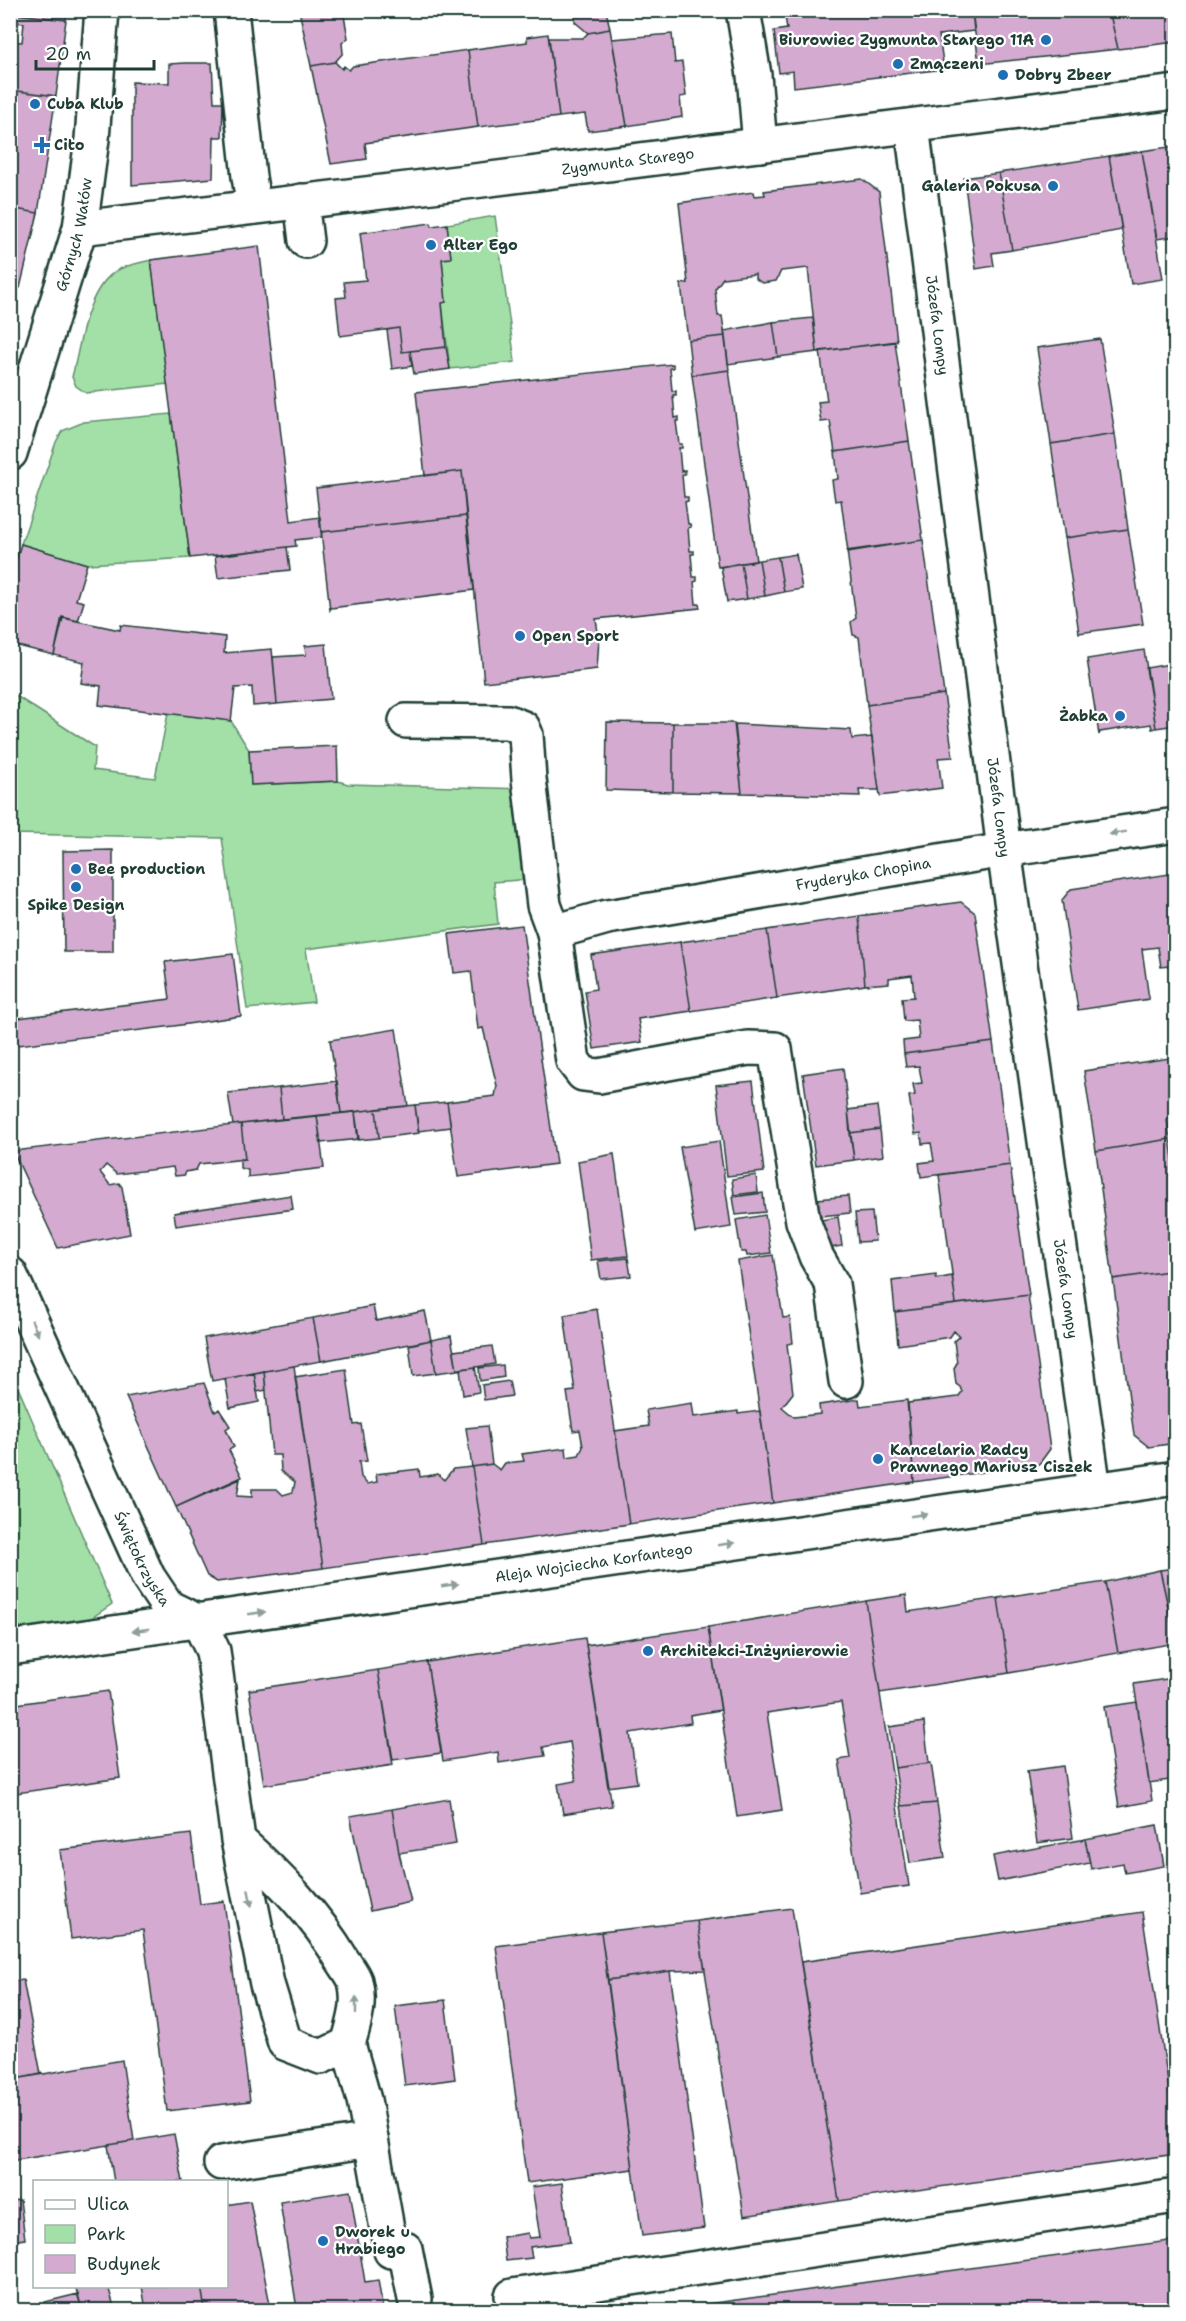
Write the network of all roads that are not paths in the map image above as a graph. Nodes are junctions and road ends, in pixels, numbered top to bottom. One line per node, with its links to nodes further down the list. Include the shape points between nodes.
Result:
1 (102, 10): 9 (street, Górnych Wałów, via 92,139)
2 (231, 10): 8 (street)
3 (743, 10): 6 (street)
4 (1176, 92): 5 (street, Zygmunta Starego)
5 (912, 126): 6 (street, Zygmunta Starego); 14 (street, Józefa Lompy)
6 (760, 145): 7 (street, Zygmunta Starego)
7 (301, 201): 8 (street, Zygmunta Starego); 10 (street)
8 (254, 207): 9 (street, Zygmunta Starego)
9 (80, 228): 11 (street, Górnych Wałów)
10 (306, 241)
11 (10, 453)
12 (406, 721): 15 (street, via 508,722 523,728 544,905)
13 (1176, 825): 14 (street, Fryderyka Chopina, one-way to 14)
14 (1004, 850): 15 (street, Fryderyka Chopina, via 607,917); 19 (street, Józefa Lompy)
15 (554, 932): 17 (street, via 573,1061 583,1074 599,1076 748,1048 774,1049 803,1221 832,1284)
16 (10, 1275): 20 (street, Świętokrzyska, one-way to 20, via 148,1577 168,1607)
17 (846, 1382)
18 (1176, 1479): 19 (street, Aleja Wojciecha Korfantego)
19 (1094, 1489): 20 (street, Aleja Wojciecha Korfantego, one-way to 19)
20 (199, 1622): 21 (street, Aleja Wojciecha Korfantego, one-way to 21); 22 (street, via 213,1651)
21 (10, 1648)
22 (238, 1840): 23 (street, one-way to 22, via 357,2010 355,1980 333,1943 302,1904); 23 (street, one-way to 23, via 267,1984 285,2043 321,2056)
23 (348, 2044): 24 (street)
24 (371, 2140): 25 (street); 27 (street, via 391,2251 405,2249)
25 (221, 2163)
26 (1176, 2196): 28 (street)
27 (415, 2299)
28 (513, 2303)

